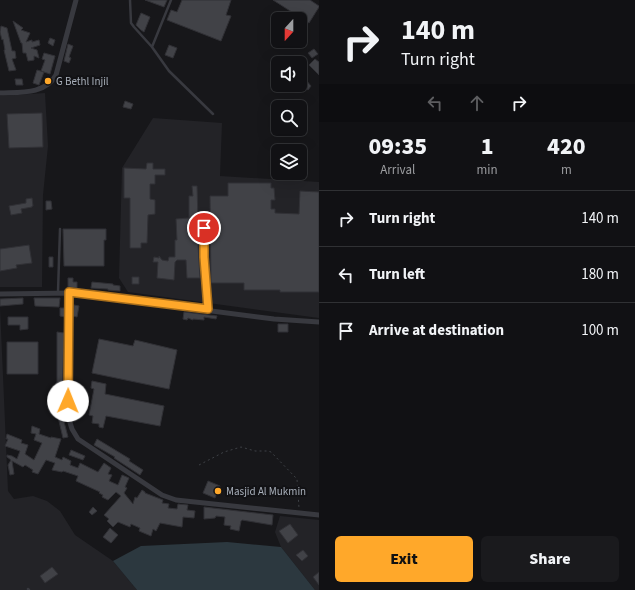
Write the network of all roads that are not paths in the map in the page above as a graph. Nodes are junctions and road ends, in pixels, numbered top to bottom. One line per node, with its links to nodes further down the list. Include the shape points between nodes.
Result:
1 (76, 0): 5 (street, via 52,82 33,91)
2 (130, 0): 4 (lane, via 131,23)
3 (171, 0): 4 (lane)
4 (152, 47): 6 (lane, via 169,70)
5 (0, 93)
6 (213, 114)
7 (204, 228): 12 (lane)
8 (60, 229): 9 (lane)
9 (58, 292): 10 (street); 11 (street)
10 (69, 292): 12 (street); 14 (street, via 68,416 78,439 162,495 176,500)
11 (0, 294)
12 (208, 309): 13 (street, via 274,319)
13 (319, 322)
14 (319, 515)

